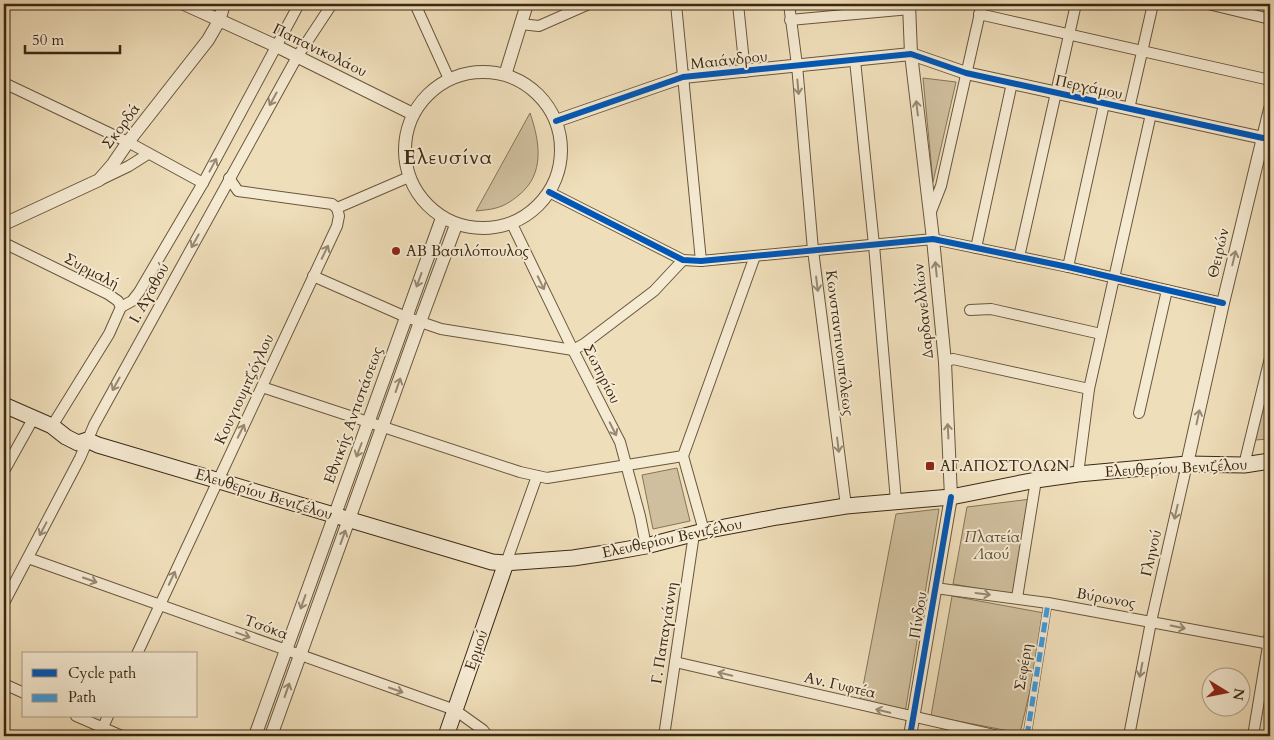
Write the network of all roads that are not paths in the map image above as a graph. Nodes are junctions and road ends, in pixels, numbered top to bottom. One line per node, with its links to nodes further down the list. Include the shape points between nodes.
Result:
1 (184, 4): 18 (street, Παπανικολάου)
2 (224, 4): 18 (street, Σκορδά)
3 (299, 4): 21 (street)
4 (332, 4): 24 (street, Ι. Αγαθού)
5 (415, 4): 31 (street)
6 (527, 4): 19 (street)
7 (589, 4): 19 (street, via 539,26)
8 (676, 4): 30 (street)
9 (738, 4): 28 (street)
10 (789, 4): 17 (street, Κωνσταντινουπόλεως)
11 (1076, 4): 20 (street)
12 (1153, 4): 22 (street)
13 (1208, 4): 16 (street)
14 (909, 6): 17 (street); 23 (street, Δαρδανελλίων)
15 (981, 9): 20 (street); 29 (street)
16 (1270, 18)
17 (790, 20): 26 (street, Κωνσταντινουπόλεως)
18 (219, 21): 21 (street, Παπανικολάου); 43 (street, Σκορδά, via 208,40)
19 (520, 24): 27 (street)
20 (1069, 35): 22 (street); 35 (street)
21 (276, 46): 24 (street, Παπανικολάου); 48 (street, one-way to 21)
22 (1143, 51): 32 (street); 37 (street)
23 (911, 54): 25 (street, Μαιάνδρου); 29 (street, Περγάμου); 51 (street, Δαρδανελλίων, one-way to 23)
24 (297, 56): 39 (street, Παπανικολάου); 46 (street, Ι. Αγαθού, one-way to 46)
25 (855, 60): 26 (street, Μαιάνδρου); 58 (street)
26 (797, 65): 28 (street, Μαιάνδρου); 60 (street, Κωνσταντινουπόλεως, one-way to 60)
27 (506, 72): 31 (street, via 469,72); 41 (street, via 532,88)
28 (745, 72): 30 (street, Μαιάνδρου)
29 (966, 73): 33 (street, Περγάμου); 51 (street, via 941,186)
30 (684, 77): 41 (street, Μαιάνδρου); 64 (street)
31 (450, 79): 39 (street, via 428,93)
32 (1270, 80)
33 (1012, 83): 35 (street, Περγάμου); 59 (street)
34 (4, 84): 43 (street)
35 (1055, 92): 36 (street, Περγάμου); 62 (street)
36 (1104, 104): 37 (street, Περγάμου); 65 (street)
37 (1129, 109): 40 (street, Περγάμου)
38 (1270, 109): 42 (street, Θειρών)
39 (413, 114): 45 (street, via 406,137 405,161)
40 (1151, 114): 42 (street, Περγάμου); 67 (street)
41 (556, 121): 49 (street, via 562,151 558,174)
42 (1262, 138): 69 (street, Θειρών, one-way to 42)
43 (128, 142): 44 (street); 47 (street, Σκορδά)
44 (148, 154): 47 (street); 48 (street)
45 (409, 177): 50 (street); 52 (street, via 426,205)
46 (229, 178): 50 (street, via 238,191 332,204); 86 (street, Ι. Αγαθού, one-way to 86)
47 (99, 180): 55 (street, Σκορδά)
48 (203, 184): 70 (street, via 139,292)
49 (549, 192): 53 (street, via 532,212); 63 (street)
50 (336, 208): 66 (street, Κουγιουμτζόγλου, one-way to 50, via 337,226 339,216)
51 (930, 214): 56 (street, Δαρδανελλίων)
52 (442, 218): 54 (street); 72 (street, Εθνικής Αντιστάσεως, one-way to 72)
53 (512, 224): 54 (street, via 487,229); 75 (street, Σωτηρίου, one-way to 75)
54 (456, 225): 73 (street, Εθνικής Αντιστάσεως)
55 (6, 226)
56 (933, 239): 58 (street); 59 (street); 77 (street, Δαρδανελλίων, one-way to 56)
57 (4, 243): 70 (street, Συρμαλή, via 108,294 118,301)
58 (874, 244): 60 (street); 98 (street)
59 (976, 248): 62 (street)
60 (813, 250): 61 (street); 99 (street, Κωνσταντινουπόλεως, one-way to 99)
61 (755, 256): 64 (street); 87 (street)
62 (1019, 257): 65 (street)
63 (683, 260): 64 (street); 75 (street, via 654,291)
64 (701, 261)
65 (1068, 267): 67 (street)
66 (313, 276): 72 (street); 78 (street, Κουγιουμτζόγλου)
67 (1114, 278): 68 (street); 74 (street)
68 (1167, 290): 69 (street); 81 (street)
69 (1223, 303): 89 (street, Θειρών, one-way to 69)
70 (121, 308): 84 (street, Συρμαλή, via 109,334)
71 (970, 310): 74 (street, via 991,309)
72 (406, 317): 73 (street); 83 (street, Εθνικής Αντιστάσεως)
73 (420, 322): 75 (street, via 441,329); 85 (street, Εθνικής Αντιστάσεως, one-way to 73)
74 (1101, 334): 79 (street)
75 (573, 350): 91 (street, Σωτηρίου, one-way to 91, via 620,442)
76 (1270, 358): 90 (street)
77 (945, 362): 79 (street, via 953,359); 97 (street, Δαρδανελλίων, one-way to 77)
78 (262, 387): 83 (street); 95 (street, Κουγιουμτζόγλου, one-way to 78)
79 (1089, 389): 93 (street)
80 (4, 405): 82 (main road)
81 (1139, 413)
82 (33, 419): 84 (main road); 92 (street)
83 (370, 422): 85 (street); 100 (street, Εθνικής Αντιστάσεως, one-way to 100)
84 (52, 426): 86 (main road, Ελευθερίου Βενιζέλου, via 78,443)
85 (383, 426): 94 (street); 100 (street, Εθνικής Αντιστάσεως)
86 (87, 440): 95 (main road, Ελευθερίου Βενιζέλου); 103 (street, Ι. Αγαθού, one-way to 103)
87 (683, 456): 91 (street); 101 (street)
88 (1270, 461): 90 (main road, Ελευθερίου Βενιζέλου)
89 (1187, 464): 90 (main road, Ελευθερίου Βενιζέλου); 93 (main road, Ελευθερίου Βενιζέλου); 110 (street, Γληνού, one-way to 110)
90 (1244, 465)
91 (628, 466): 94 (street, via 546,478); 102 (street, Σωτηρίου)
92 (4, 472)
93 (1078, 474): 96 (main road, Ελευθερίου Βενιζέλου)
94 (536, 476): 104 (street)
95 (217, 480): 100 (main road, Ελευθερίου Βενιζέλου); 109 (street, Κουγιουμτζόγλου, one-way to 95)
96 (1036, 480): 97 (main road, Ελευθερίου Βενιζέλου); 106 (street)
97 (951, 497): 98 (main road, Ελευθερίου Βενιζέλου); 105 (street, Πίνδου)
98 (896, 501): 99 (main road, Ελευθερίου Βενιζέλου)
99 (846, 506): 101 (main road, Ελευθερίου Βενιζέλου)
100 (342, 517): 104 (main road, Ελευθερίου Βενιζέλου, via 492,562); 112 (street, Εθνικής Αντιστάσεως, one-way to 112); 114 (street, Εθνικής Αντιστάσεως, one-way to 100)
101 (699, 532): 102 (main road, Ελευθερίου Βενιζέλου); 115 (street, Γ. Παπαγιάννη)
102 (646, 546): 104 (main road, Ελευθερίου Βενιζέλου, via 573,558)
103 (28, 558): 107 (street, Ι. Αγαθού); 109 (street, Τσόκα, one-way to 109)
104 (506, 563): 118 (main road, Ερμού)
105 (935, 588): 106 (street, Βύρωνος, one-way to 106); 121 (street, Πίνδου)
106 (1017, 598): 108 (street, Βύρωνος)
107 (4, 603)
108 (1048, 603): 110 (street, Βύρωνος); 131 (street, Σεφέρη)
109 (159, 604): 112 (street, Τσόκα, one-way to 112); 113 (street, Κουγιουμτζόγλου)
110 (1151, 622): 111 (street, Βύρωνος, one-way to 111); 132 (street, Γληνού, one-way to 132)
111 (1269, 641): 133 (street)
112 (286, 650): 114 (street, Τσόκα); 124 (street, Εθνικής Αντιστάσεως)
113 (138, 652)
114 (299, 655): 118 (street, Τσόκα, one-way to 118); 125 (street, Εθνικής Αντιστάσεως, one-way to 114)
115 (675, 662): 121 (street, Αν. Γυφτέα, one-way to 115); 128 (street, Γ. Παπαγιάννη)
116 (4, 684): 117 (street)
117 (22, 692)
118 (455, 710): 126 (main road, Ερμού); 127 (street, Τσόκα)
119 (79, 718): 122 (street)
120 (107, 718): 122 (street)
121 (914, 718): 129 (street, Πίνδου); 130 (street, Αν. Γυφτέα)
122 (101, 732): 123 (street)
123 (122, 736)
124 (255, 736)
125 (271, 736)
126 (446, 736)
127 (488, 736)
128 (664, 736)
129 (910, 736)
130 (999, 736)
131 (1027, 736)
132 (1129, 736)
133 (1253, 736)

